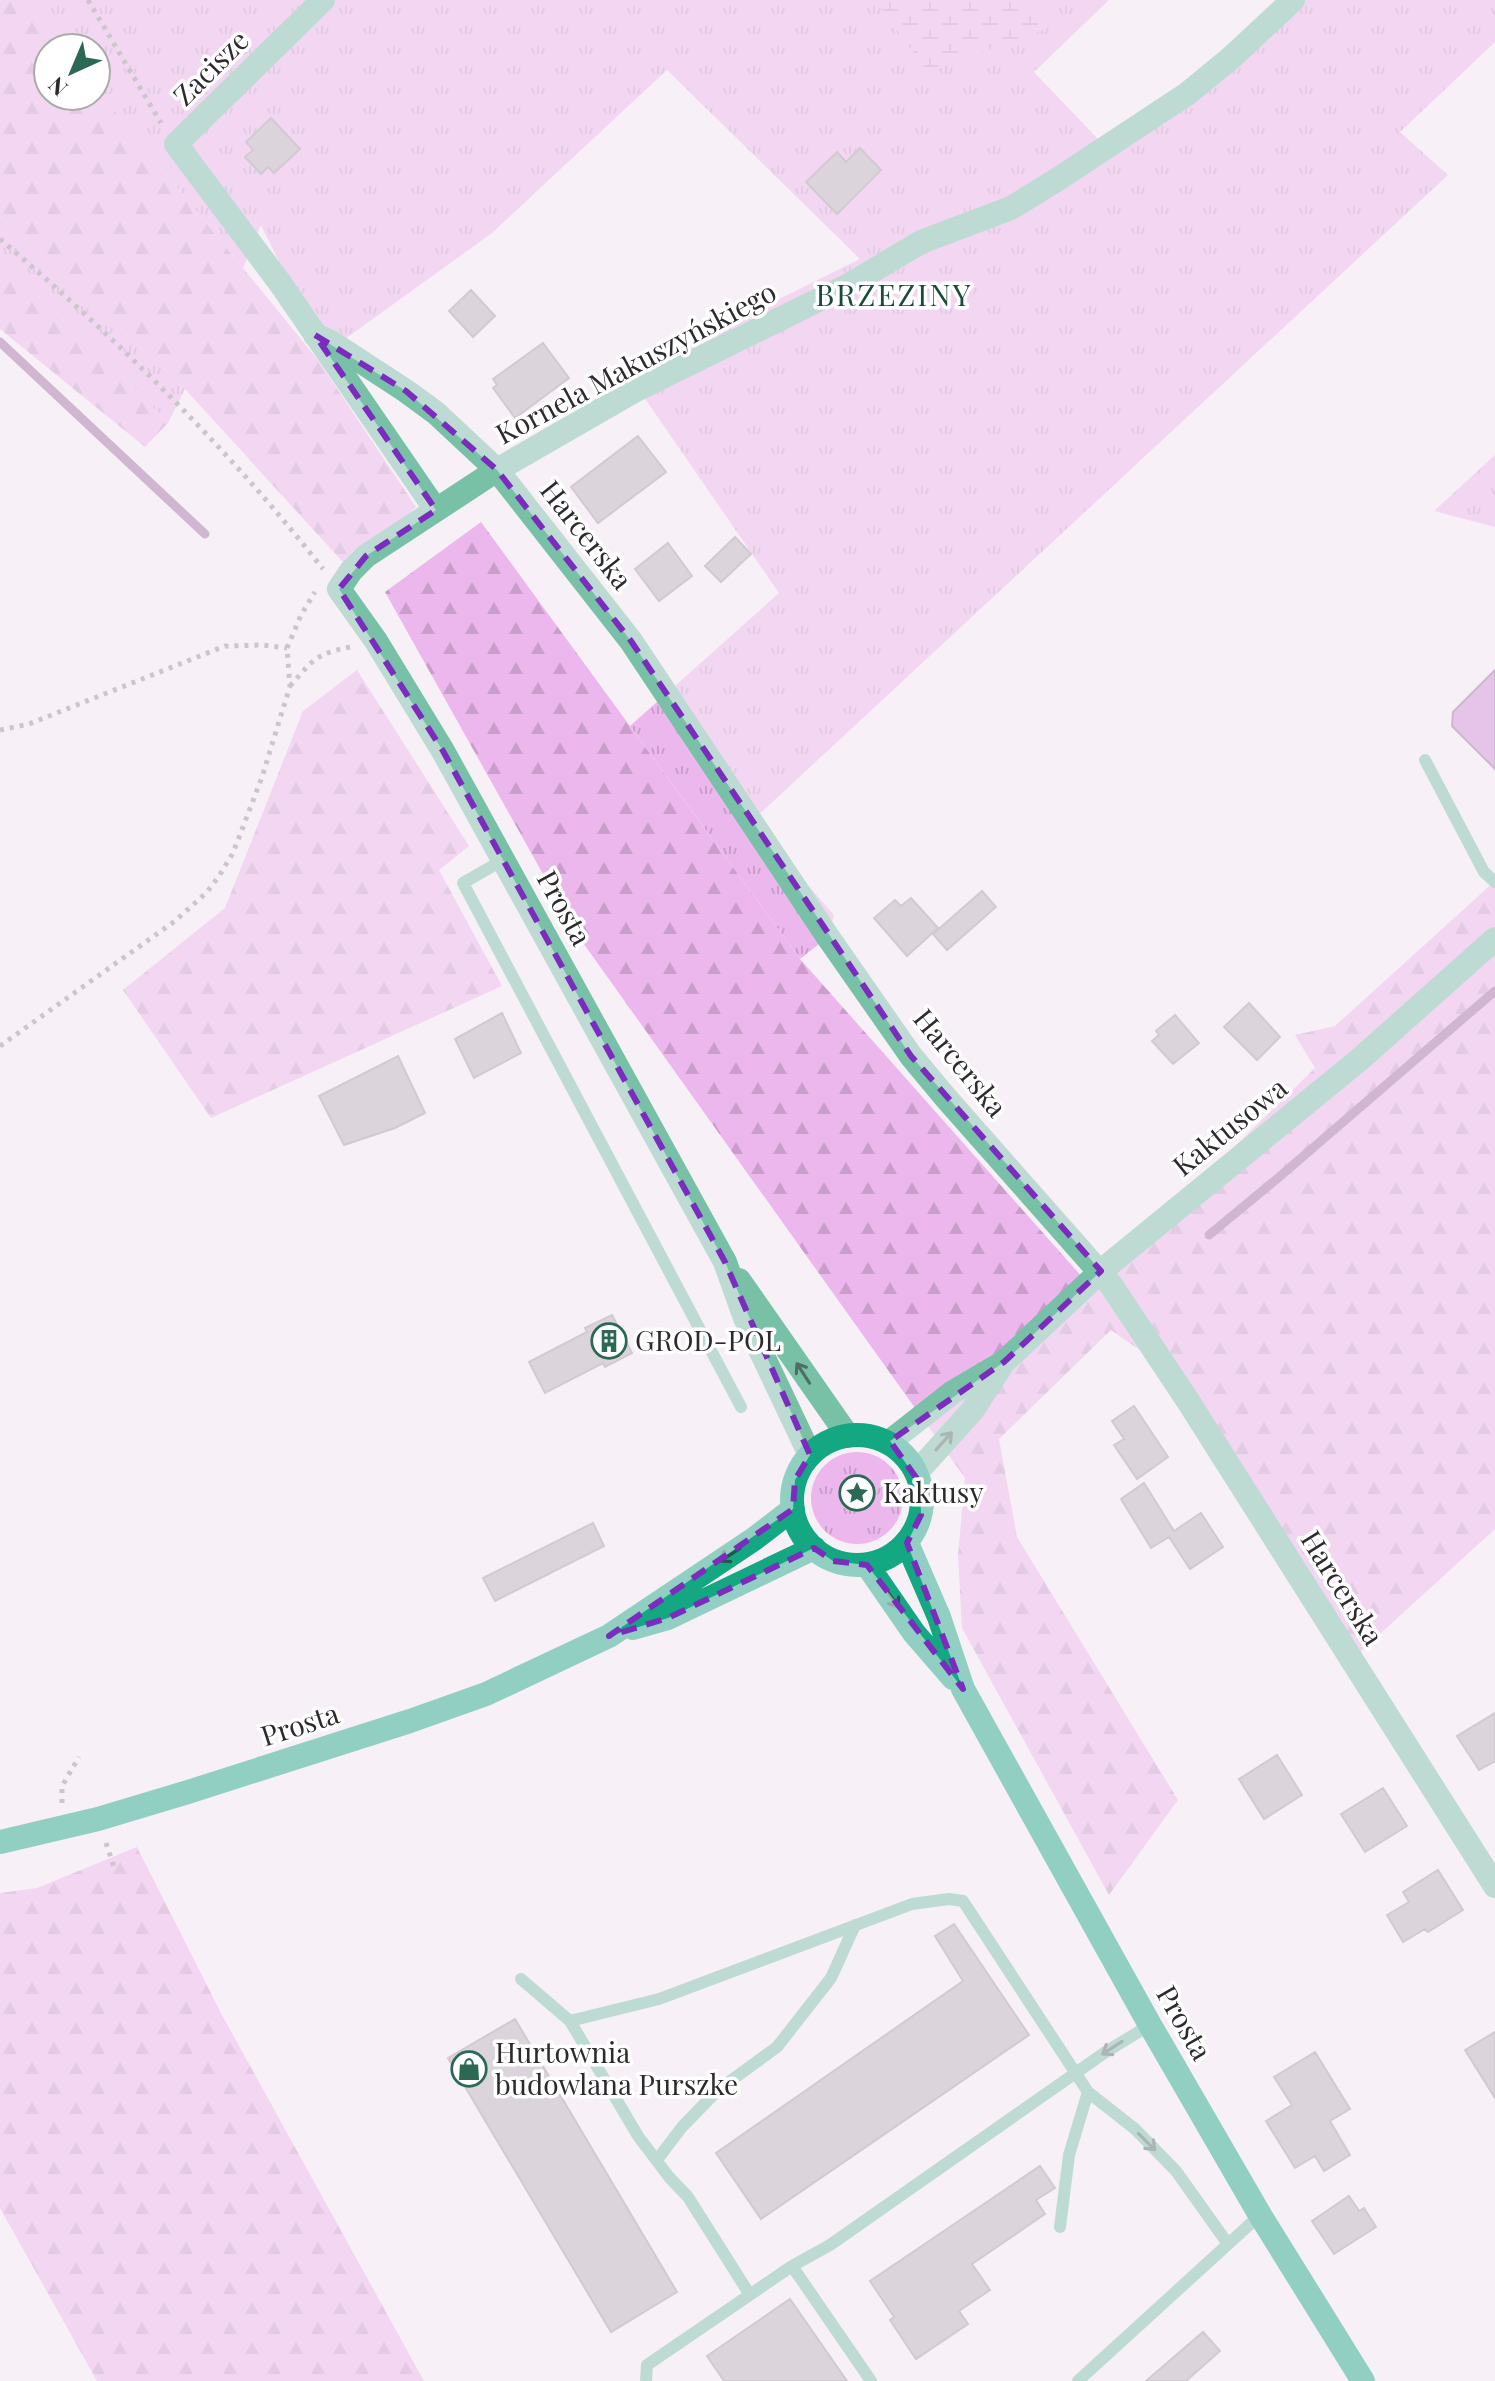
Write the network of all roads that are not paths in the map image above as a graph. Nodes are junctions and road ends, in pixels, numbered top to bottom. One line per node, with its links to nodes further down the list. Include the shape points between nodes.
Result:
1 (323, 0): 3 (street, Zacisze)
2 (1293, 0): 5 (street, Kornela Makuszyńskiego, via 1187,94 1022,201 921,242 849,285 634,391)
3 (176, 144): 4 (street, Harcerska)
4 (315, 335): 5 (street, Harcerska, via 436,413); 6 (street, Harcerska)
5 (497, 470): 6 (street, Kornela Makuszyńskiego); 13 (street, Harcerska, via 631,641 911,1056)
6 (436, 510): 7 (street, Kornela Makuszyńskiego)
7 (333, 582): 9 (street, Prosta, via 376,641)
8 (1425, 760): 10 (lane, via 1484,872)
9 (503, 860): 12 (street, Prosta); 15 (lane, via 463,883)
10 (1495, 882)
11 (1495, 939): 13 (street, Kaktusowa, via 1359,1060)
12 (725, 1262): 16 (street, Prosta, one-way to 12); 18 (street, Prosta, via 745,1318)
13 (1101, 1271): 14 (street, Kaktusowa); 27 (street, Harcerska)
14 (1004, 1362): 17 (street, Kaktusowa, via 953,1392); 19 (street, Kaktusowa, one-way to 14, via 972,1411)
15 (741, 1407)
16 (848, 1436): 17 (main road); 18 (main road, via 827,1442)
17 (888, 1443): 19 (main road)
18 (810, 1455): 20 (main road, via 795,1480)
19 (917, 1472): 21 (main road, via 921,1515)
20 (793, 1509): 22 (main road, via 800,1531); 24 (main road, Prosta, one-way to 24)
21 (907, 1543): 23 (main road, via 889,1558); 25 (main road, Prosta)
22 (814, 1548): 23 (main road, via 833,1561); 24 (main road, Prosta)
23 (867, 1565): 25 (main road, Prosta, one-way to 25, via 914,1633)
24 (663, 1610): 26 (main road, Prosta, via 533,1674 423,1717 63,1828)
25 (963, 1689): 31 (main road, Prosta)
26 (0, 1842)
27 (1495, 1886)
28 (855, 1925): 30 (lane, via 659,1999); 32 (lane, via 912,1904 963,1901); 34 (lane, via 831,1978 777,2047 718,2090)
29 (521, 1979): 30 (lane)
30 (570, 2021): 34 (lane)
31 (1150, 2025): 32 (lane, one-way to 32); 35 (main road, Prosta)
32 (1076, 2073): 33 (lane); 38 (lane, via 842,2237)
33 (1088, 2092): 36 (lane, via 1069,2155); 37 (lane, one-way to 37, via 1176,2171)
34 (657, 2160): 39 (lane, via 688,2197)
35 (1260, 2215): 37 (lane); 43 (main road, Prosta)
36 (1060, 2227)
37 (1228, 2244): 42 (lane)
38 (792, 2266): 39 (lane); 41 (lane)
39 (750, 2295): 40 (lane, via 647,2365)
40 (646, 2381)
41 (871, 2381)
42 (1078, 2381)
43 (1363, 2381)

